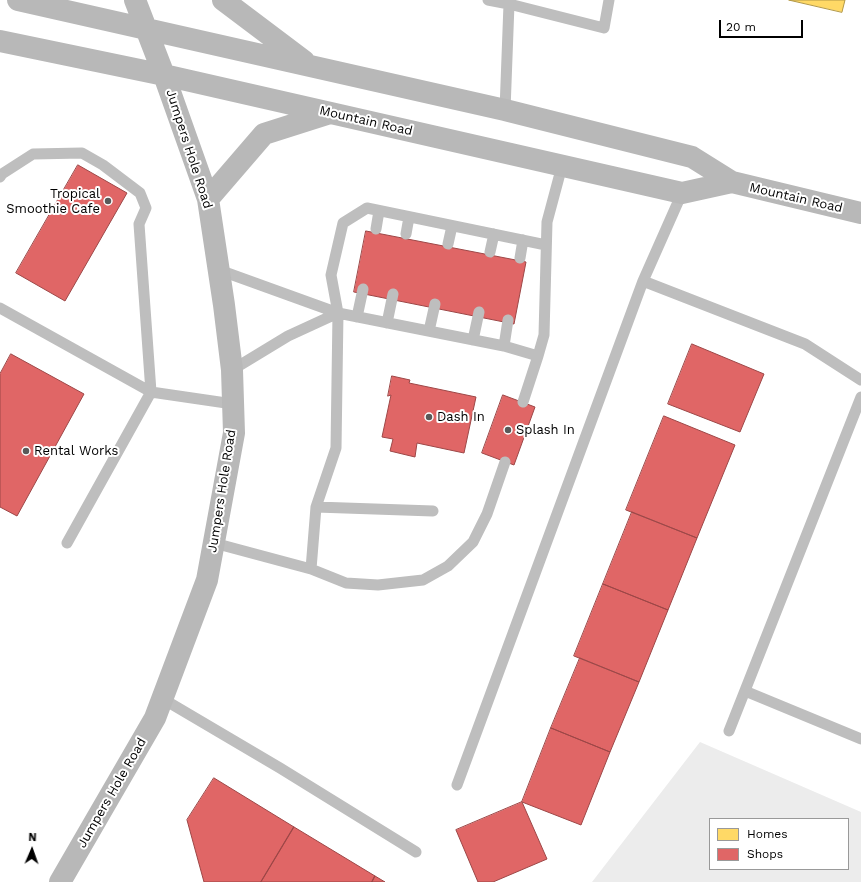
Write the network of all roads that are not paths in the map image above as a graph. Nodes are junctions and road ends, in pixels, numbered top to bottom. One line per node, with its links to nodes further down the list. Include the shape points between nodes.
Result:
1 (18, 0): 7 (main road, Mountain Road)
2 (135, 0): 7 (main road, Jumpers Hole Road)
3 (222, 0): 9 (main road)
4 (488, 0): 6 (lane)
5 (609, 0): 6 (lane, via 604,28)
6 (509, 2): 11 (lane)
7 (147, 29): 9 (main road, Mountain Road); 10 (main road, Jumpers Hole Road)
8 (0, 41): 10 (main road, Mountain Road)
9 (311, 66): 11 (main road, Mountain Road)
10 (164, 75): 12 (main road, Mountain Road); 17 (main road, Jumpers Hole Road)
11 (504, 110): 15 (main road, Mountain Road, via 692,157)
12 (331, 113): 13 (main road, Mountain Road); 17 (main road, via 264,134)
13 (562, 166): 16 (main road, Mountain Road); 27 (lane, via 547,222)
14 (0, 177): 47 (lane, via 33,154 82,153 103,165 140,193 146,208 139,224)
15 (732, 182): 16 (main road, Mountain Road); 19 (main road, Mountain Road)
16 (682, 193): 31 (lane)
17 (208, 199): 30 (main road, Jumpers Hole Road)
18 (379, 211): 20 (lane); 22 (lane); 37 (lane, via 367,208 343,223 331,275)
19 (861, 213)
20 (409, 217): 21 (lane); 23 (lane)
21 (452, 226): 24 (lane); 26 (lane)
22 (376, 229)
23 (406, 234)
24 (494, 234): 25 (lane); 28 (lane)
25 (523, 240): 27 (lane); 29 (lane)
26 (448, 244)
27 (546, 245): 44 (lane, via 544,335)
28 (490, 252)
29 (520, 258)
30 (219, 270): 37 (lane); 45 (main road, Jumpers Hole Road)
31 (643, 281): 46 (lane, via 805,344); 61 (lane)
32 (363, 289): 38 (lane)
33 (393, 294): 40 (lane)
34 (435, 304): 41 (lane)
35 (0, 308): 47 (lane)
36 (479, 312): 42 (lane)
37 (338, 313): 38 (lane); 45 (lane, via 288,336); 52 (lane, via 336,448)
38 (357, 317): 40 (lane)
39 (508, 320): 43 (lane)
40 (387, 323): 41 (lane)
41 (429, 331): 42 (lane)
42 (473, 340): 43 (lane)
43 (504, 346): 44 (lane)
44 (538, 356): 49 (lane)
45 (232, 370): 50 (main road, Jumpers Hole Road)
46 (861, 380)
47 (151, 392): 50 (lane); 54 (lane)
48 (861, 397): 57 (lane)
49 (523, 402)
50 (233, 404): 55 (main road, Jumpers Hole Road, via 234,433)
51 (505, 462): 56 (lane, via 487,514 473,542 448,566 423,580 378,586 346,583)
52 (316, 507): 53 (lane); 56 (lane)
53 (433, 511)
54 (67, 543)
55 (214, 543): 56 (lane); 58 (main road, Jumpers Hole Road, via 207,580)
56 (312, 569)
57 (745, 690): 59 (lane); 60 (lane)
58 (163, 699): 62 (lane); 63 (main road, Jumpers Hole Road, via 155,718)
59 (729, 731)
60 (861, 738)
61 (457, 785)
62 (416, 852)
63 (60, 882)

